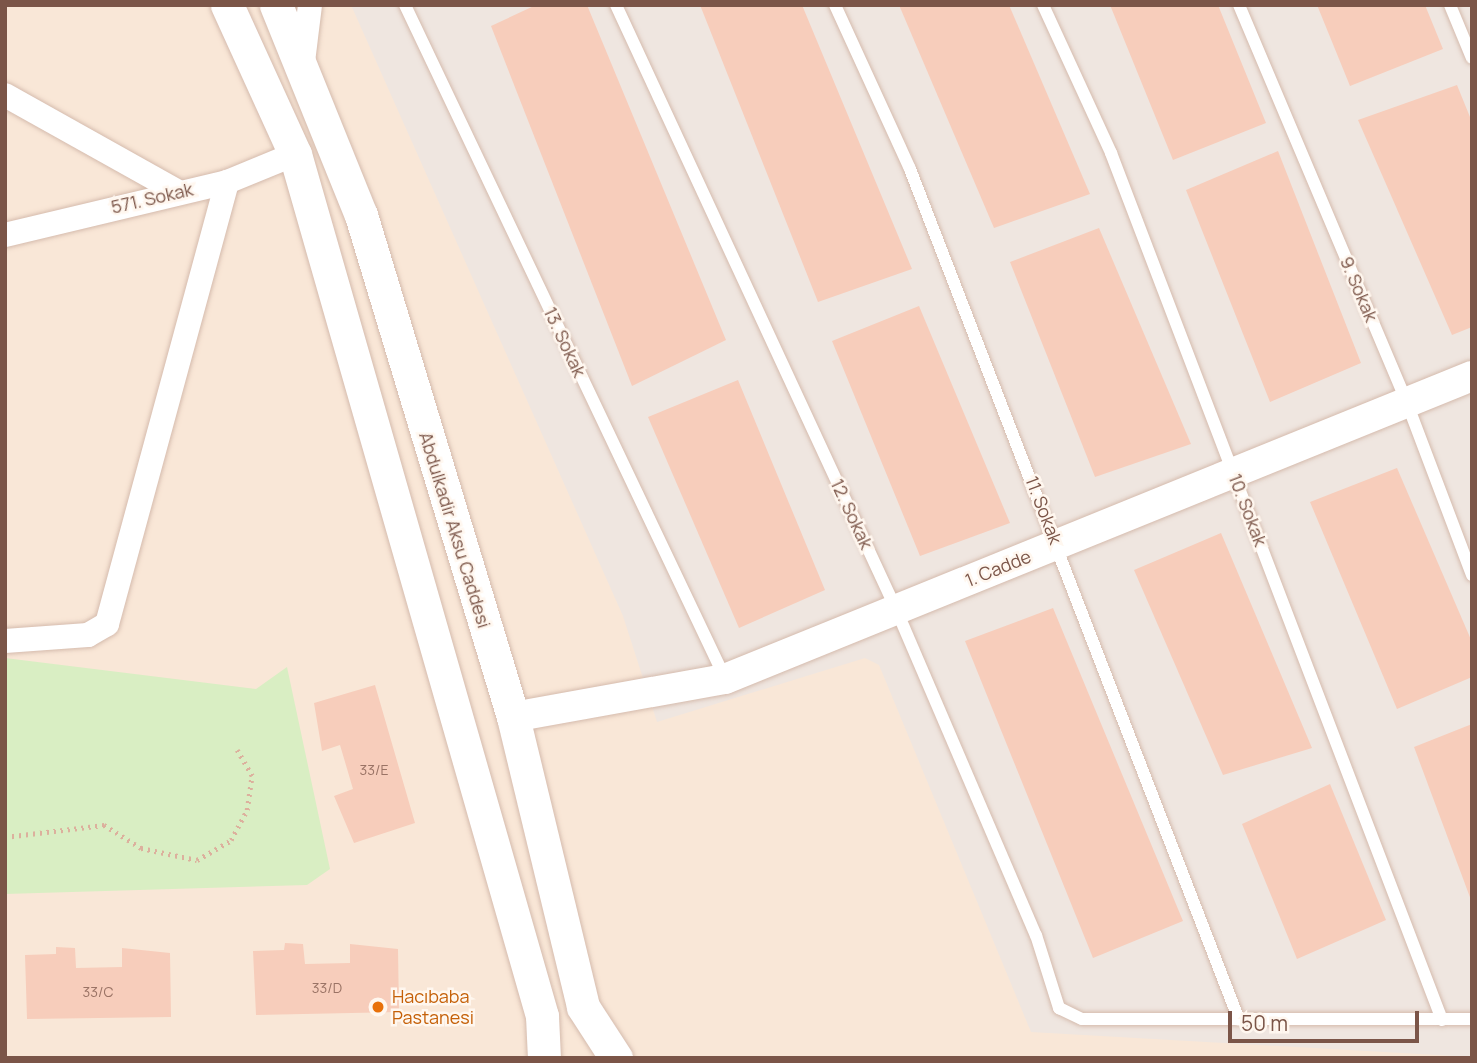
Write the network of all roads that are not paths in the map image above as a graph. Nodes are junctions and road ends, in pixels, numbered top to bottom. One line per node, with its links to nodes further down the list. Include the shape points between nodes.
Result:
1 (227, 5): 13 (main road)
2 (276, 5): 11 (main road, Abdulkadir Aksu Caddesi)
3 (310, 5): 11 (street)
4 (405, 5): 24 (lane, 13. Sokak)
5 (616, 5): 22 (lane, 12. Sokak)
6 (835, 5): 20 (lane, 11. Sokak, via 910,169)
7 (1043, 5): 19 (lane, 10. Sokak, via 1111,153)
8 (1239, 5): 18 (lane, 9. Sokak)
9 (1450, 5): 10 (lane)
10 (1472, 58)
11 (303, 70): 25 (main road, Abdulkadir Aksu Caddesi, via 361,215)
12 (5, 95): 15 (street)
13 (295, 154): 14 (street, 571. Sokak); 29 (main road, via 542,1016)
14 (227, 182): 15 (street, 571. Sokak); 23 (street, via 107,624 88,635)
15 (175, 190): 16 (street, 571. Sokak)
16 (5, 235)
17 (1472, 376): 18 (street, 1. Cadde)
18 (1407, 402): 19 (street, 1. Cadde); 21 (lane, 9. Sokak)
19 (1234, 472): 20 (street, 1. Cadde); 28 (lane, 10. Sokak)
20 (1058, 544): 22 (street, 1. Cadde); 27 (lane, 11. Sokak)
21 (1472, 575)
22 (896, 609): 24 (street, 1. Cadde); 27 (lane, 12. Sokak, via 1037,935 1059,1007 1082,1019)
23 (5, 641)
24 (725, 678): 25 (street, 1. Cadde)
25 (513, 717): 30 (main road, Abdulkadir Aksu Caddesi, via 583,1006)
26 (1472, 1019): 28 (lane)
27 (1239, 1020): 28 (lane)
28 (1442, 1020)
29 (544, 1058)
30 (616, 1058)

